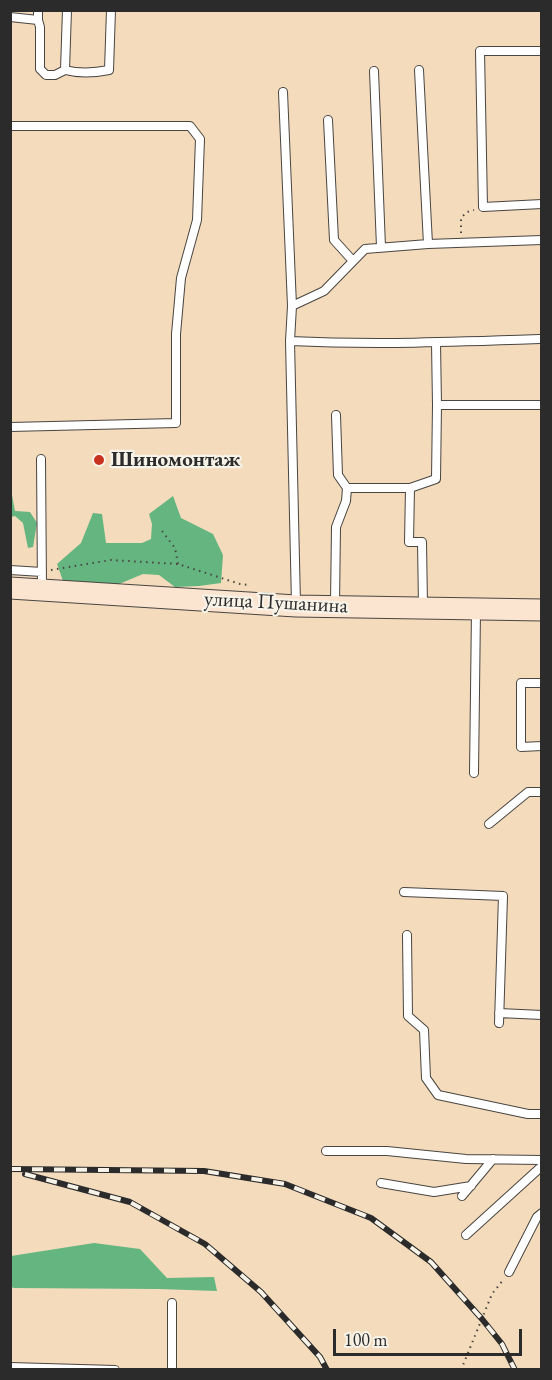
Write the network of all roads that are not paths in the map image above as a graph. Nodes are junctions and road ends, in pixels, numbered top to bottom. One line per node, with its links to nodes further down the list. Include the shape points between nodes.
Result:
1 (38, 10): 5 (lane)
2 (67, 10): 7 (lane)
3 (111, 10): 7 (lane, via 109,70 76,73)
4 (10, 17): 5 (lane)
5 (38, 20): 7 (lane, via 40,69 46,75)
6 (542, 51): 13 (lane, via 480,51 483,207)
7 (65, 69)
8 (419, 69): 15 (lane)
9 (374, 71): 16 (lane)
10 (283, 92): 18 (lane)
11 (328, 120): 17 (lane, via 334,240)
12 (10, 126): 25 (lane, via 190,126 200,139 197,220 181,278 176,334 176,423)
13 (542, 204)
14 (542, 240): 15 (lane)
15 (428, 244): 16 (lane)
16 (381, 248): 17 (lane, via 365,249)
17 (353, 261): 18 (lane, via 324,291)
18 (292, 306): 20 (lane)
19 (542, 339): 21 (lane)
20 (290, 341): 21 (lane); 32 (lane)
21 (436, 343): 22 (lane)
22 (437, 405): 23 (lane); 28 (lane, via 436,478)
23 (542, 405)
24 (336, 415): 27 (lane, via 338,475)
25 (10, 427)
26 (41, 459): 30 (lane)
27 (347, 488): 28 (lane); 33 (lane, via 336,527)
28 (410, 488): 34 (lane, via 409,542 422,542)
29 (10, 570): 30 (lane)
30 (42, 580): 31 (street, улица Пушанина); 32 (street, улица Пушанина)
31 (10, 588)
32 (296, 606): 33 (street, улица Пушанина)
33 (335, 606): 34 (street, улица Пушанина)
34 (423, 608): 35 (street, улица Пушанина)
35 (476, 608): 36 (street, улица Пушанина); 39 (lane)
36 (542, 610)
37 (542, 683): 38 (lane, via 521,683 521,747)
38 (542, 747)
39 (474, 773)
40 (542, 792): 41 (lane, via 528,792)
41 (489, 824)
42 (404, 892): 44 (lane, via 503,896)
43 (407, 935): 47 (lane, via 408,1016 424,1029 426,1078 438,1095)
44 (499, 1013): 45 (lane); 46 (lane)
45 (542, 1015)
46 (499, 1023)
47 (542, 1114)
48 (326, 1151): 49 (lane, via 387,1151)
49 (493, 1160): 50 (lane); 53 (lane)
50 (542, 1160)
51 (542, 1166): 56 (lane)
52 (381, 1183): 53 (lane, via 434,1192)
53 (471, 1186): 54 (lane)
54 (462, 1196)
55 (542, 1213): 57 (lane)
56 (466, 1235)
57 (509, 1272)
58 (172, 1303): 61 (lane)
59 (10, 1367): 60 (lane)
60 (116, 1370)
61 (172, 1370)

